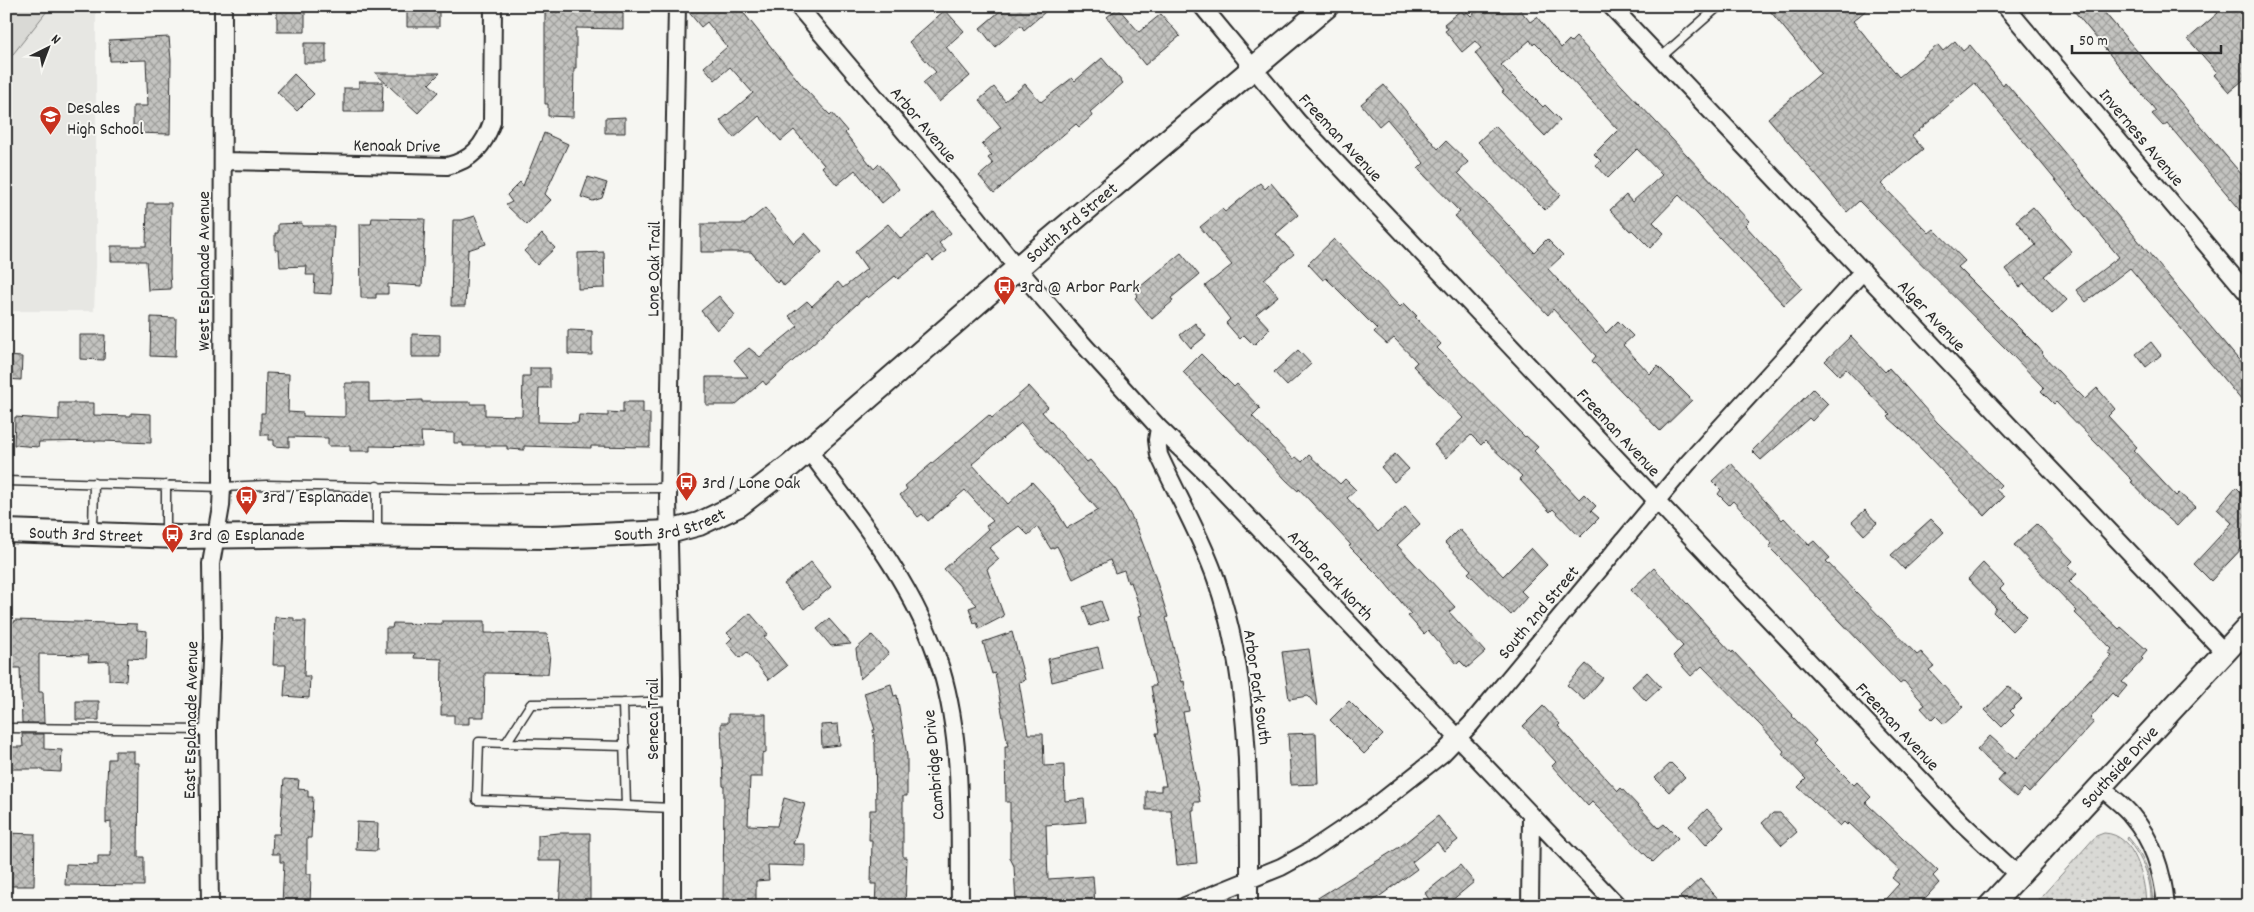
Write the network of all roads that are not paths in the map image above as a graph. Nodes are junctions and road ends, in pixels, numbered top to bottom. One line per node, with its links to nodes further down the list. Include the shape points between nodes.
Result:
1 (223, 6): 12 (street, West Esplanade Avenue)
2 (493, 6): 12 (street, Kenoak Drive, via 492,122 478,151 459,164)
3 (677, 6): 23 (street, Lone Oak Trail)
4 (798, 6): 13 (street, Arbor Avenue)
5 (1202, 6): 11 (street, Freeman Avenue)
6 (1327, 6): 11 (street, South 3rd Street)
7 (1611, 6): 10 (street, Alger Avenue)
8 (1719, 6): 10 (lane)
9 (2005, 6): 15 (street, Inverness Avenue)
10 (1660, 58): 14 (street, Alger Avenue)
11 (1254, 68): 13 (street, South 3rd Street); 24 (street, Freeman Avenue, via 1298,122)
12 (223, 161): 21 (street, West Esplanade Avenue)
13 (1018, 269): 16 (street, Arbor Park North); 17 (street, South 3rd Street)
14 (1863, 271): 24 (street, South 2nd Street); 32 (street, Alger Avenue)
15 (2248, 294)
16 (1159, 428): 37 (street, Arbor Park North, via 1207,474); 45 (street, Arbor Park South, via 1159,455 1216,577 1237,660 1248,764)
17 (808, 450): 26 (street, South 3rd Street, via 726,513); 48 (street, Cambridge Drive, via 886,556 918,610 941,668 954,730 959,797)
18 (6, 481): 19 (lane)
19 (94, 483): 20 (lane); 27 (lane)
20 (166, 485): 21 (lane); 29 (lane)
21 (222, 486): 22 (lane); 30 (street, West Esplanade Avenue)
22 (377, 486): 23 (lane); 28 (lane)
23 (669, 488): 26 (street, Lone Oak Trail)
24 (1656, 500): 37 (street, South 2nd Street); 44 (street, Freeman Avenue, via 1954,814)
25 (6, 532): 27 (street, South 3rd Street)
26 (670, 532): 28 (street, South 3rd Street, via 550,537); 33 (street, Seneca Trail, via 668,583)
27 (92, 534): 29 (street, South 3rd Street)
28 (377, 535): 30 (street, South 3rd Street)
29 (166, 536): 30 (street, South 3rd Street)
30 (216, 536): 36 (street, East Esplanade Avenue, via 211,564)
31 (2248, 627): 32 (street, Southside Drive)
32 (2224, 652): 40 (street, Southside Drive)
33 (672, 701): 34 (lane); 42 (street, Seneca Trail)
34 (623, 703): 38 (lane, via 531,704); 39 (lane)
35 (6, 728): 36 (lane)
36 (208, 730): 46 (street, East Esplanade Avenue)
37 (1458, 738): 43 (street, Arbor Park North); 45 (street, South 2nd Street, via 1368,812 1310,851)
38 (506, 743): 39 (lane); 41 (lane, via 479,742 476,800)
39 (625, 746): 41 (lane)
40 (2101, 787): 44 (street, Southside Drive); 54 (street, via 2132,815 2152,846 2164,882)
41 (626, 806): 42 (lane)
42 (672, 808): 47 (street, Seneca Trail)
43 (1531, 816): 51 (street); 52 (street, Arbor Park North)
44 (2018, 875): 53 (street, Southside Drive)
45 (1249, 880): 49 (street, South 2nd Street); 50 (street, Arbor Park South)
46 (210, 906)
47 (672, 906)
48 (960, 906)
49 (1185, 906)
50 (1248, 906)
51 (1530, 906)
52 (1618, 906)
53 (1990, 906)
54 (2166, 906)

